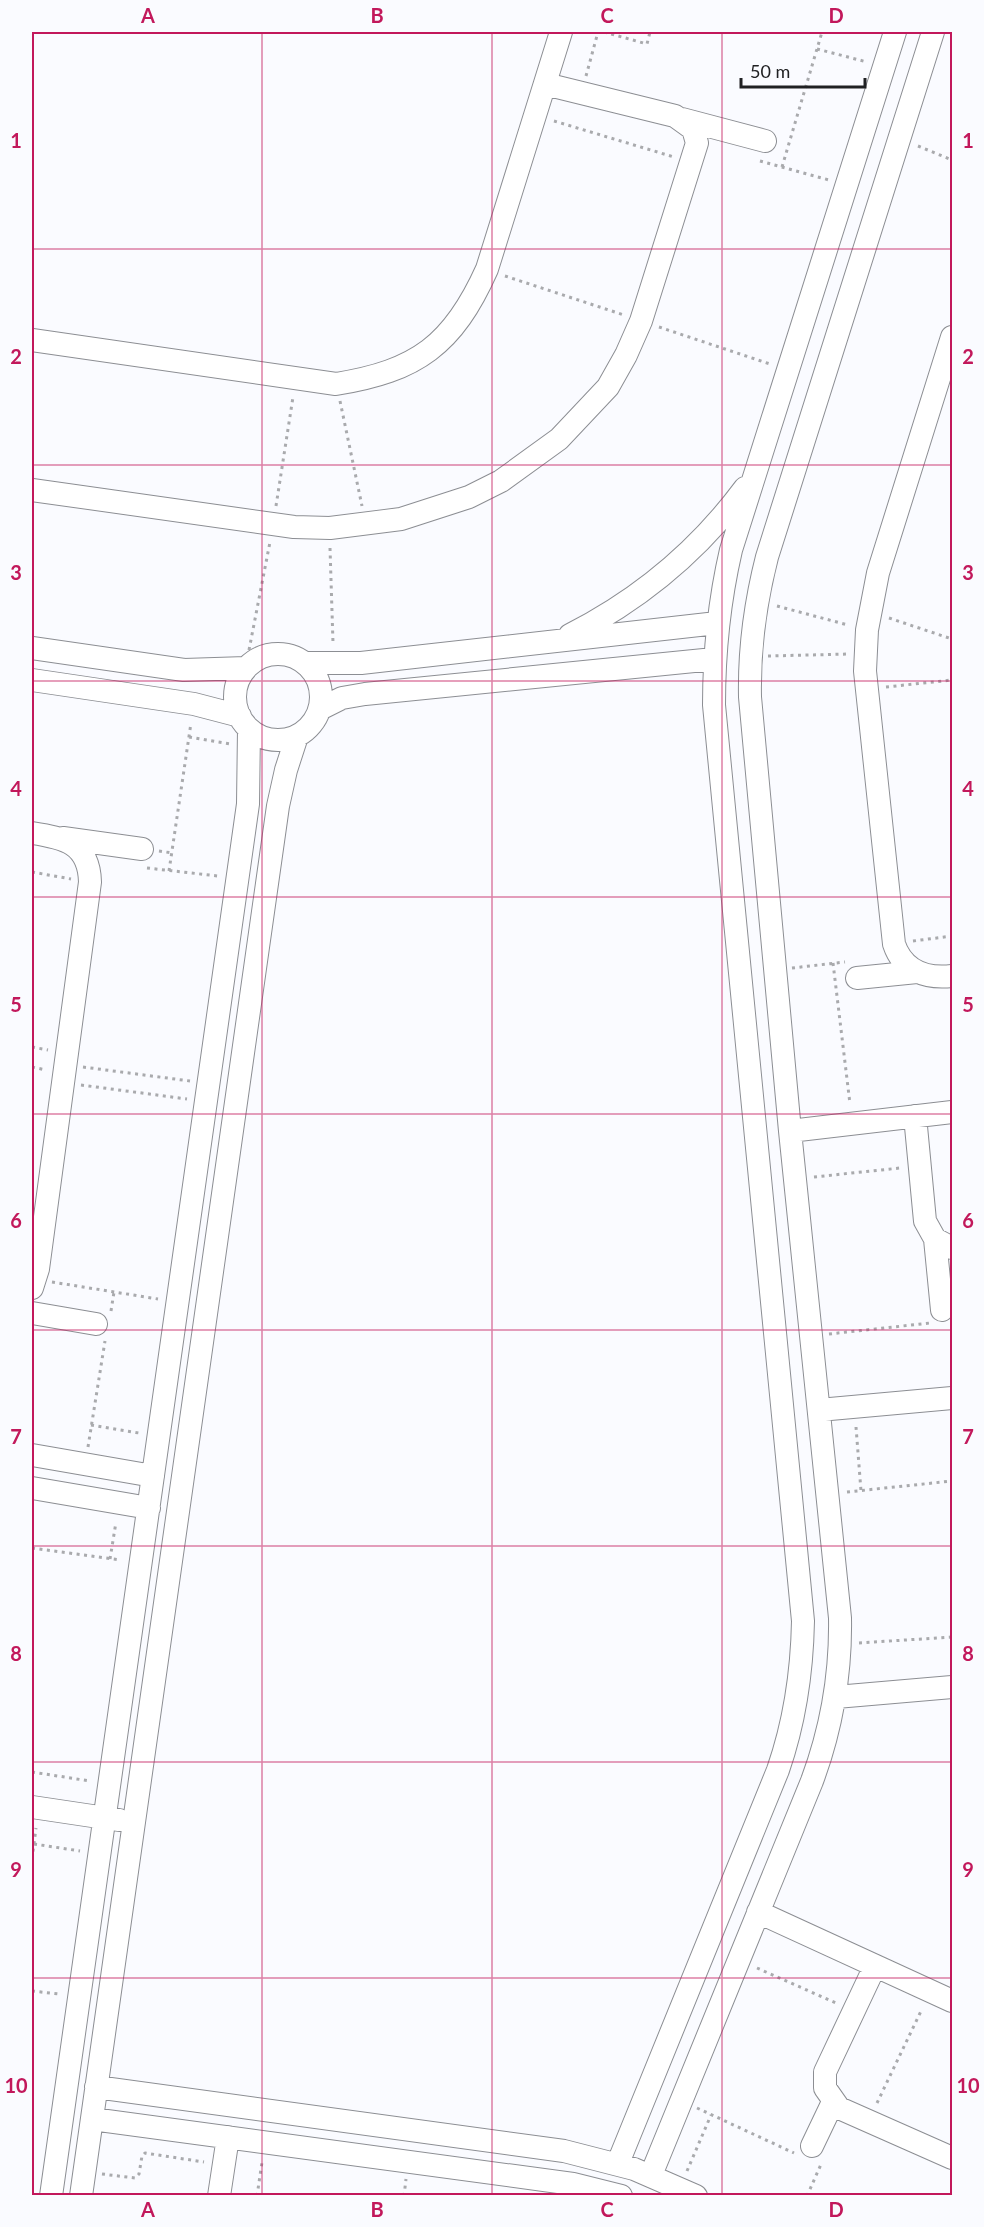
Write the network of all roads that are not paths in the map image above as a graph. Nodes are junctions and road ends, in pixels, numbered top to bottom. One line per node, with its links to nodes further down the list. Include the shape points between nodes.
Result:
1 (561, 32): 4 (street)
2 (895, 32): 9 (street)
3 (933, 32): 29 (street, via 756,601 750,697)
4 (545, 84): 5 (street); 8 (street, via 487,269 470,306 445,338 413,362 376,378 336,384)
5 (682, 118): 6 (street); 10 (street, via 693,129 697,143 641,321 626,356 585,415 531,462 469,497 436,510 366,526 294,527)
6 (765, 141)
7 (952, 337): 25 (street, via 878,573 866,653 865,689 894,944 898,956)
8 (32, 340)
9 (755, 475): 11 (street, via 731,550); 12 (street, via 714,526 667,571 615,610)
10 (32, 490)
11 (717, 623): 12 (street); 14 (street)
12 (557, 641): 15 (street, via 333,664)
13 (32, 648): 16 (street, via 184,670)
14 (714, 659): 18 (street, via 359,694); 55 (street, via 714,705 802,1621 801,1671 793,1721 778,1770)
15 (305, 663): 16 (street, via 279,654 261,657); 18 (street, via 320,684)
16 (246, 668): 19 (street, via 236,686 236,706)
17 (32, 680): 19 (street, via 194,704)
18 (320, 709): 20 (street, via 311,725)
19 (247, 731): 20 (street, via 267,739); 38 (street, via 248,804)
20 (297, 736): 45 (street, via 278,806)
21 (32, 833): 22 (street)
22 (55, 837): 23 (street); 31 (street, via 82,852 90,882)
23 (144, 858)
24 (856, 970): 25 (street)
25 (917, 972): 26 (street)
26 (952, 976)
27 (952, 1112): 28 (street)
28 (915, 1116): 29 (street); 30 (street, via 925,1221 929,1231)
29 (790, 1131): 36 (street)
30 (944, 1244): 33 (street)
31 (34, 1284)
32 (32, 1313): 34 (street)
33 (937, 1316)
34 (104, 1325)
35 (952, 1398): 36 (street)
36 (819, 1410): 42 (street, via 840,1645)
37 (32, 1455): 38 (street)
38 (153, 1476): 40 (street)
39 (32, 1488): 40 (street)
40 (149, 1508): 44 (street)
41 (952, 1687): 42 (street)
42 (836, 1697): 46 (street, via 822,1753)
43 (35, 1807): 44 (street)
44 (105, 1818): 45 (street); 58 (street)
45 (134, 1822): 49 (street)
46 (758, 1912): 47 (street); 56 (street)
47 (875, 1966): 48 (street); 50 (street, via 825,2072 825,2088)
48 (952, 2001)
49 (96, 2087): 51 (street); 55 (street, via 564,2151)
50 (833, 2102): 53 (street); 54 (street)
51 (92, 2119): 52 (street); 59 (street)
52 (228, 2138): 60 (street); 61 (street, via 573,2184)
53 (810, 2157)
54 (952, 2158)
55 (618, 2163): 56 (street)
56 (651, 2175): 57 (street)
57 (688, 2192)
58 (51, 2196)
59 (81, 2196)
60 (219, 2196)
61 (621, 2196)

